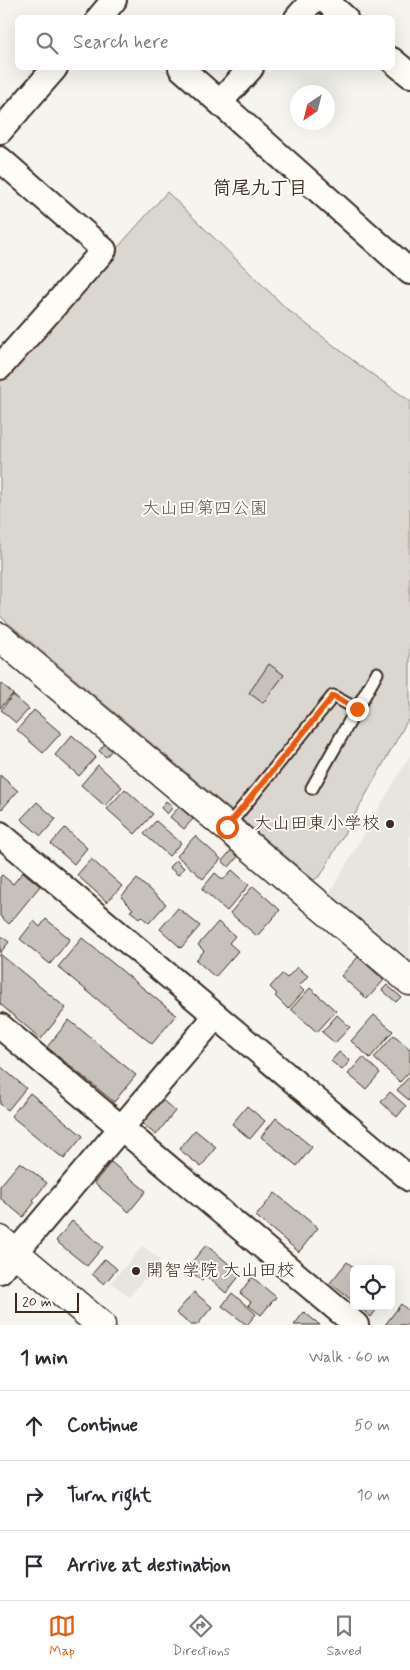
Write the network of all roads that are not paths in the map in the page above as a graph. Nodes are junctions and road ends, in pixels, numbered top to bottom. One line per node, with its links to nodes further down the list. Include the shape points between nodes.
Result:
1 (313, 0): 3 (street)
2 (325, 0): 4 (street)
3 (300, 15)
4 (342, 15)
5 (395, 62): 9 (street)
6 (53, 70): 11 (street)
7 (183, 70): 10 (street)
8 (249, 70): 10 (street)
9 (410, 75)
10 (220, 102): 13 (street)
11 (0, 131)
12 (0, 159): 14 (street, via 104,250)
13 (410, 272)
14 (0, 367)
15 (0, 637): 17 (street)
16 (312, 788): 17 (lane, via 377,673 357,709 333,696)
17 (227, 827): 19 (street)
18 (0, 834): 20 (street)
19 (410, 981)
20 (216, 1016): 22 (street); 23 (street)
21 (0, 1026): 22 (street)
22 (122, 1128): 24 (street); 26 (street)
23 (410, 1180)
24 (5, 1255): 25 (street)
25 (101, 1325)
26 (356, 1325)

